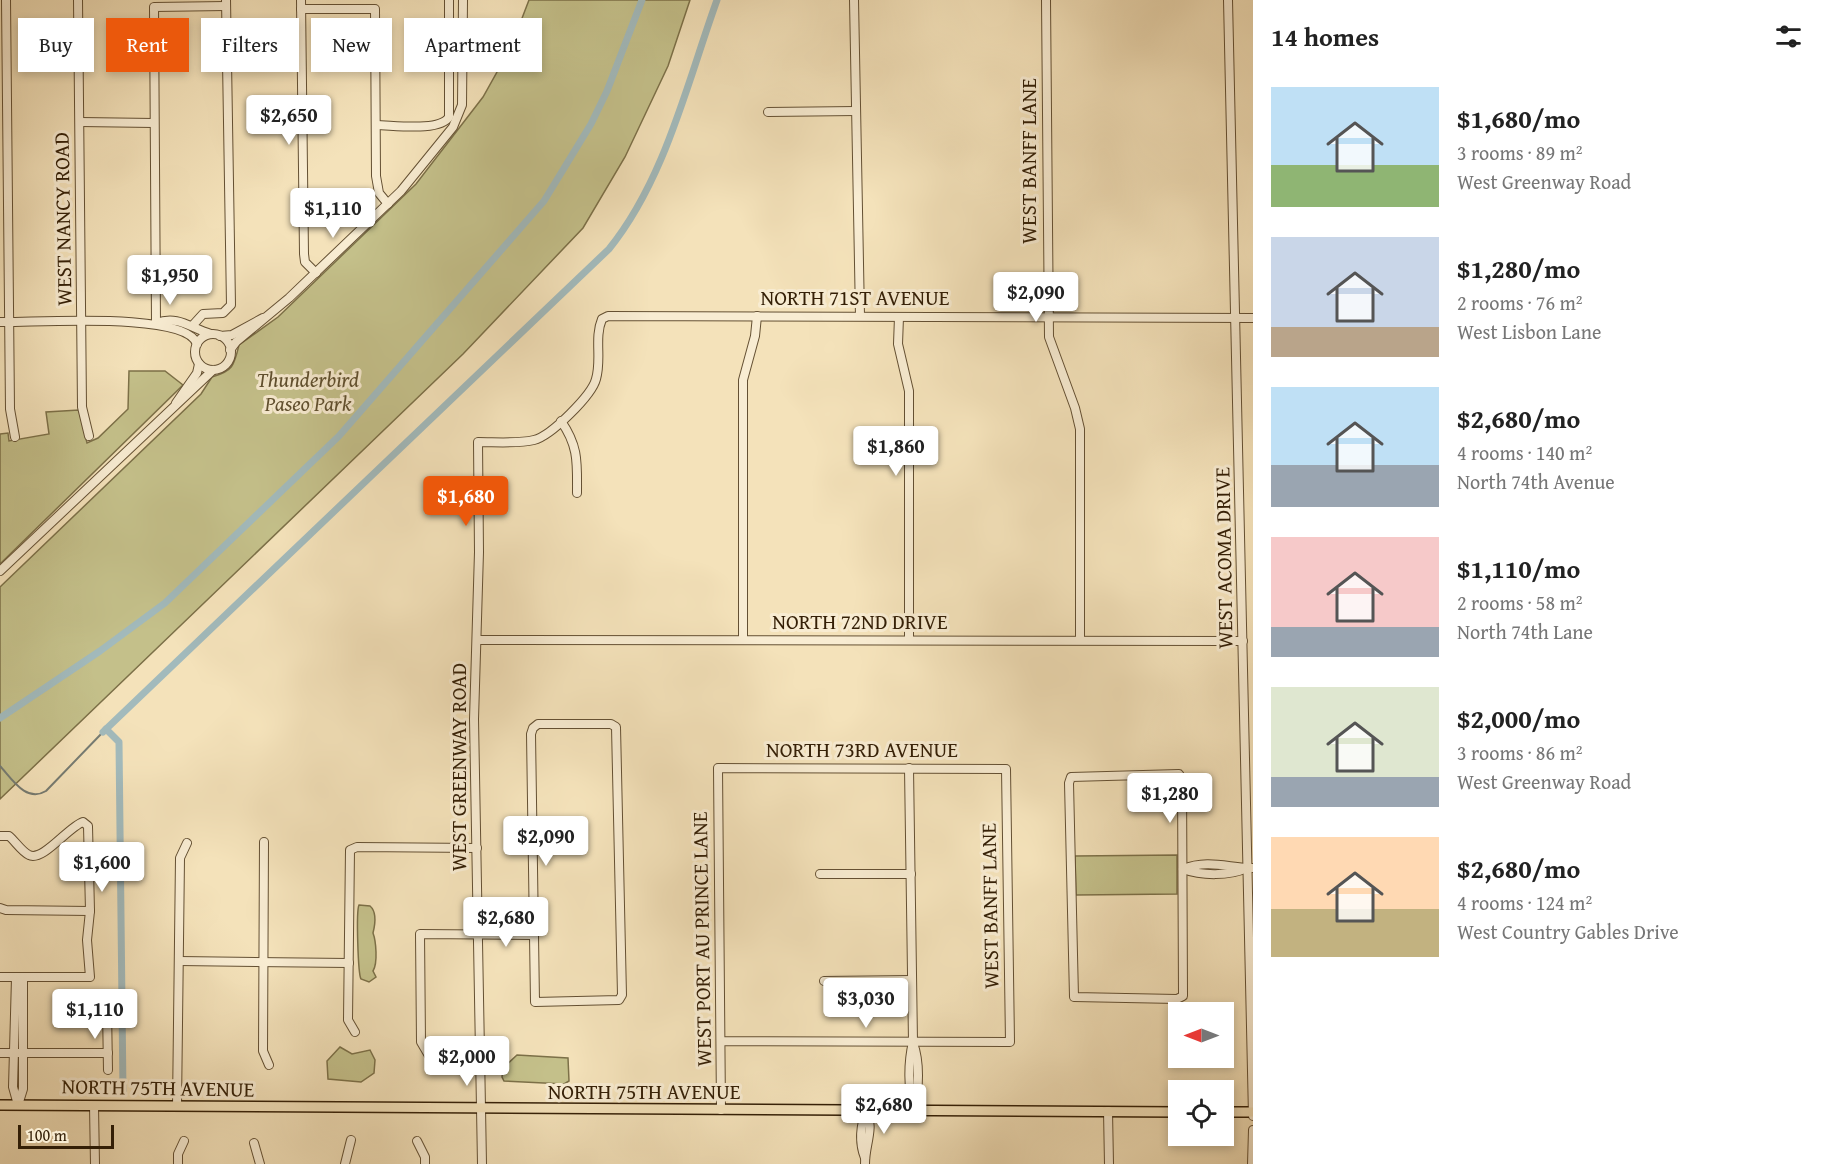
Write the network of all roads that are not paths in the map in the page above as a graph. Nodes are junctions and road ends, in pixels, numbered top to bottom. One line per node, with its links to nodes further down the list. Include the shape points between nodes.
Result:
1 (6, 0): 26 (street)
2 (78, 0): 12 (street, WEST NANCY ROAD)
3 (449, 0): 14 (street, via 450,112 446,122 436,126)
4 (463, 0): 15 (street, via 463,94 457,121 418,173)
5 (854, 0): 10 (street)
6 (1046, 0): 21 (street, WEST BANFF LANE)
7 (1228, 0): 22 (street, WEST ACOMA DRIVE)
8 (226, 3): 13 (street, via 154,8); 28 (street, via 231,305 223,313 203,314)
9 (301, 4): 14 (street, via 375,9); 16 (street, via 304,262)
10 (856, 111): 11 (street); 19 (street)
11 (768, 112)
12 (80, 122): 13 (street); 24 (street, WEST NANCY ROAD)
13 (154, 123): 27 (street)
14 (376, 125): 15 (street, via 377,188)
15 (388, 204): 16 (street)
16 (316, 273): 17 (street)
17 (267, 316): 29 (street, via 231,335); 31 (street)
18 (757, 316): 19 (street, NORTH 71ST AVENUE); 35 (street, NORTH 71ST AVENUE, via 602,319 596,380); 40 (street, via 743,380)
19 (861, 316): 20 (street, NORTH 71ST AVENUE)
20 (899, 317): 21 (street, NORTH 71ST AVENUE); 42 (street, via 898,344 909,392)
21 (1049, 317): 22 (street, NORTH 71ST AVENUE); 43 (street, WEST BANFF LANE, via 1049,337 1080,429)
22 (1236, 317): 23 (street, NORTH 71ST AVENUE); 44 (street, WEST ACOMA DRIVE)
23 (1253, 318)
24 (82, 321): 26 (street); 27 (street); 37 (street, WEST NANCY ROAD, via 82,407)
25 (0, 322): 26 (street)
26 (11, 322): 36 (street, via 10,409)
27 (156, 323): 28 (street, via 167,319); 30 (street, via 189,333)
28 (193, 325): 29 (street)
29 (216, 335): 30 (street, via 203,337); 31 (street)
30 (197, 344): 32 (street)
31 (230, 350): 33 (street, via 228,362)
32 (199, 364): 33 (street); 34 (street, via 197,374)
33 (213, 370): 34 (street)
34 (175, 404): 39 (street)
35 (561, 421): 38 (street, via 577,452); 41 (street, WEST GREENWAY ROAD, via 535,440 478,442)
36 (15, 436)
37 (89, 436)
38 (577, 493)
39 (0, 571)
40 (743, 639): 41 (street, NORTH 72ND DRIVE); 42 (street, NORTH 72ND DRIVE)
41 (477, 640): 52 (street, WEST GREENWAY ROAD)
42 (909, 640): 43 (street, NORTH 72ND DRIVE)
43 (1080, 640): 44 (street, NORTH 72ND DRIVE)
44 (1243, 641): 45 (street, WEST ACOMA DRIVE)
45 (1249, 718): 53 (street, WEST ACOMA DRIVE)
46 (718, 768): 47 (street, NORTH 73RD AVENUE); 72 (street, WEST PORT AU PRINCE LANE)
47 (909, 768): 48 (street, NORTH 73RD AVENUE); 56 (street)
48 (1006, 769): 73 (street, WEST BANFF LANE, via 1010,1042)
49 (0, 836): 58 (street, via 9,836 28,855 36,857 73,825 83,822 88,826)
50 (264, 842): 62 (street)
51 (187, 843): 61 (street, via 180,858)
52 (477, 848): 59 (street, WEST GREENWAY ROAD); 63 (street, via 350,850)
53 (1250, 868): 54 (street, via 1194,873); 92 (street, WEST ACOMA DRIVE)
54 (1183, 869): 54 (street, via 1183,996 1074,997 1071,777 1179,774)
55 (820, 874): 56 (street)
56 (911, 874): 66 (street)
57 (0, 908): 58 (street)
58 (90, 911): 65 (street, via 90,977)
59 (477, 935): 60 (street); 78 (street, via 420,934 421,1042); 85 (street, WEST GREENWAY ROAD)
60 (534, 935): 60 (street, via 535,1002 619,1000 622,995 616,727 611,724 538,724 533,728)
61 (179, 961): 62 (street); 84 (street)
62 (263, 962): 63 (street); 79 (street, via 262,1052)
63 (349, 963): 71 (street, via 348,1020)
64 (0, 977): 65 (street)
65 (19, 978): 68 (street); 69 (street)
66 (912, 980): 67 (street); 73 (street)
67 (824, 981)
68 (14, 1006): 69 (street); 75 (street)
69 (24, 1007): 76 (street)
70 (107, 1009): 77 (street)
71 (355, 1032)
72 (721, 1041): 73 (street); 86 (street, WEST PORT AU PRINCE LANE)
73 (913, 1042): 88 (street, via 910,1095)
74 (0, 1053): 75 (street)
75 (14, 1053): 76 (street); 82 (street, via 13,1089)
76 (24, 1053): 77 (street); 82 (street, via 23,1089)
77 (108, 1053): 80 (street)
78 (431, 1059)
79 (269, 1065)
80 (108, 1070)
81 (0, 1105): 82 (main road, NORTH 75TH AVENUE)
82 (18, 1105): 83 (main road, NORTH 75TH AVENUE)
83 (94, 1106): 84 (main road, NORTH 75TH AVENUE); 99 (street)
84 (177, 1106): 85 (main road, NORTH 75TH AVENUE)
85 (480, 1109): 86 (main road, NORTH 75TH AVENUE); 104 (street, WEST GREENWAY ROAD)
86 (721, 1110): 87 (main road, NORTH 75TH AVENUE)
87 (867, 1110): 88 (main road, NORTH 75TH AVENUE); 98 (street, via 862,1122 861,1149)
88 (914, 1110): 89 (main road, NORTH 75TH AVENUE)
89 (1108, 1111): 90 (main road, NORTH 75TH AVENUE); 105 (street)
90 (1168, 1112)
91 (1234, 1112): 92 (main road)
92 (1253, 1113)
93 (1253, 1131): 106 (street)
94 (351, 1140): 102 (street)
95 (184, 1141): 100 (street)
96 (417, 1141): 103 (street)
97 (254, 1143): 101 (street)
98 (865, 1161)
99 (95, 1164)
100 (178, 1164)
101 (260, 1164)
102 (345, 1164)
103 (425, 1164)
104 (482, 1164)
105 (1109, 1164)
106 (1252, 1164)

